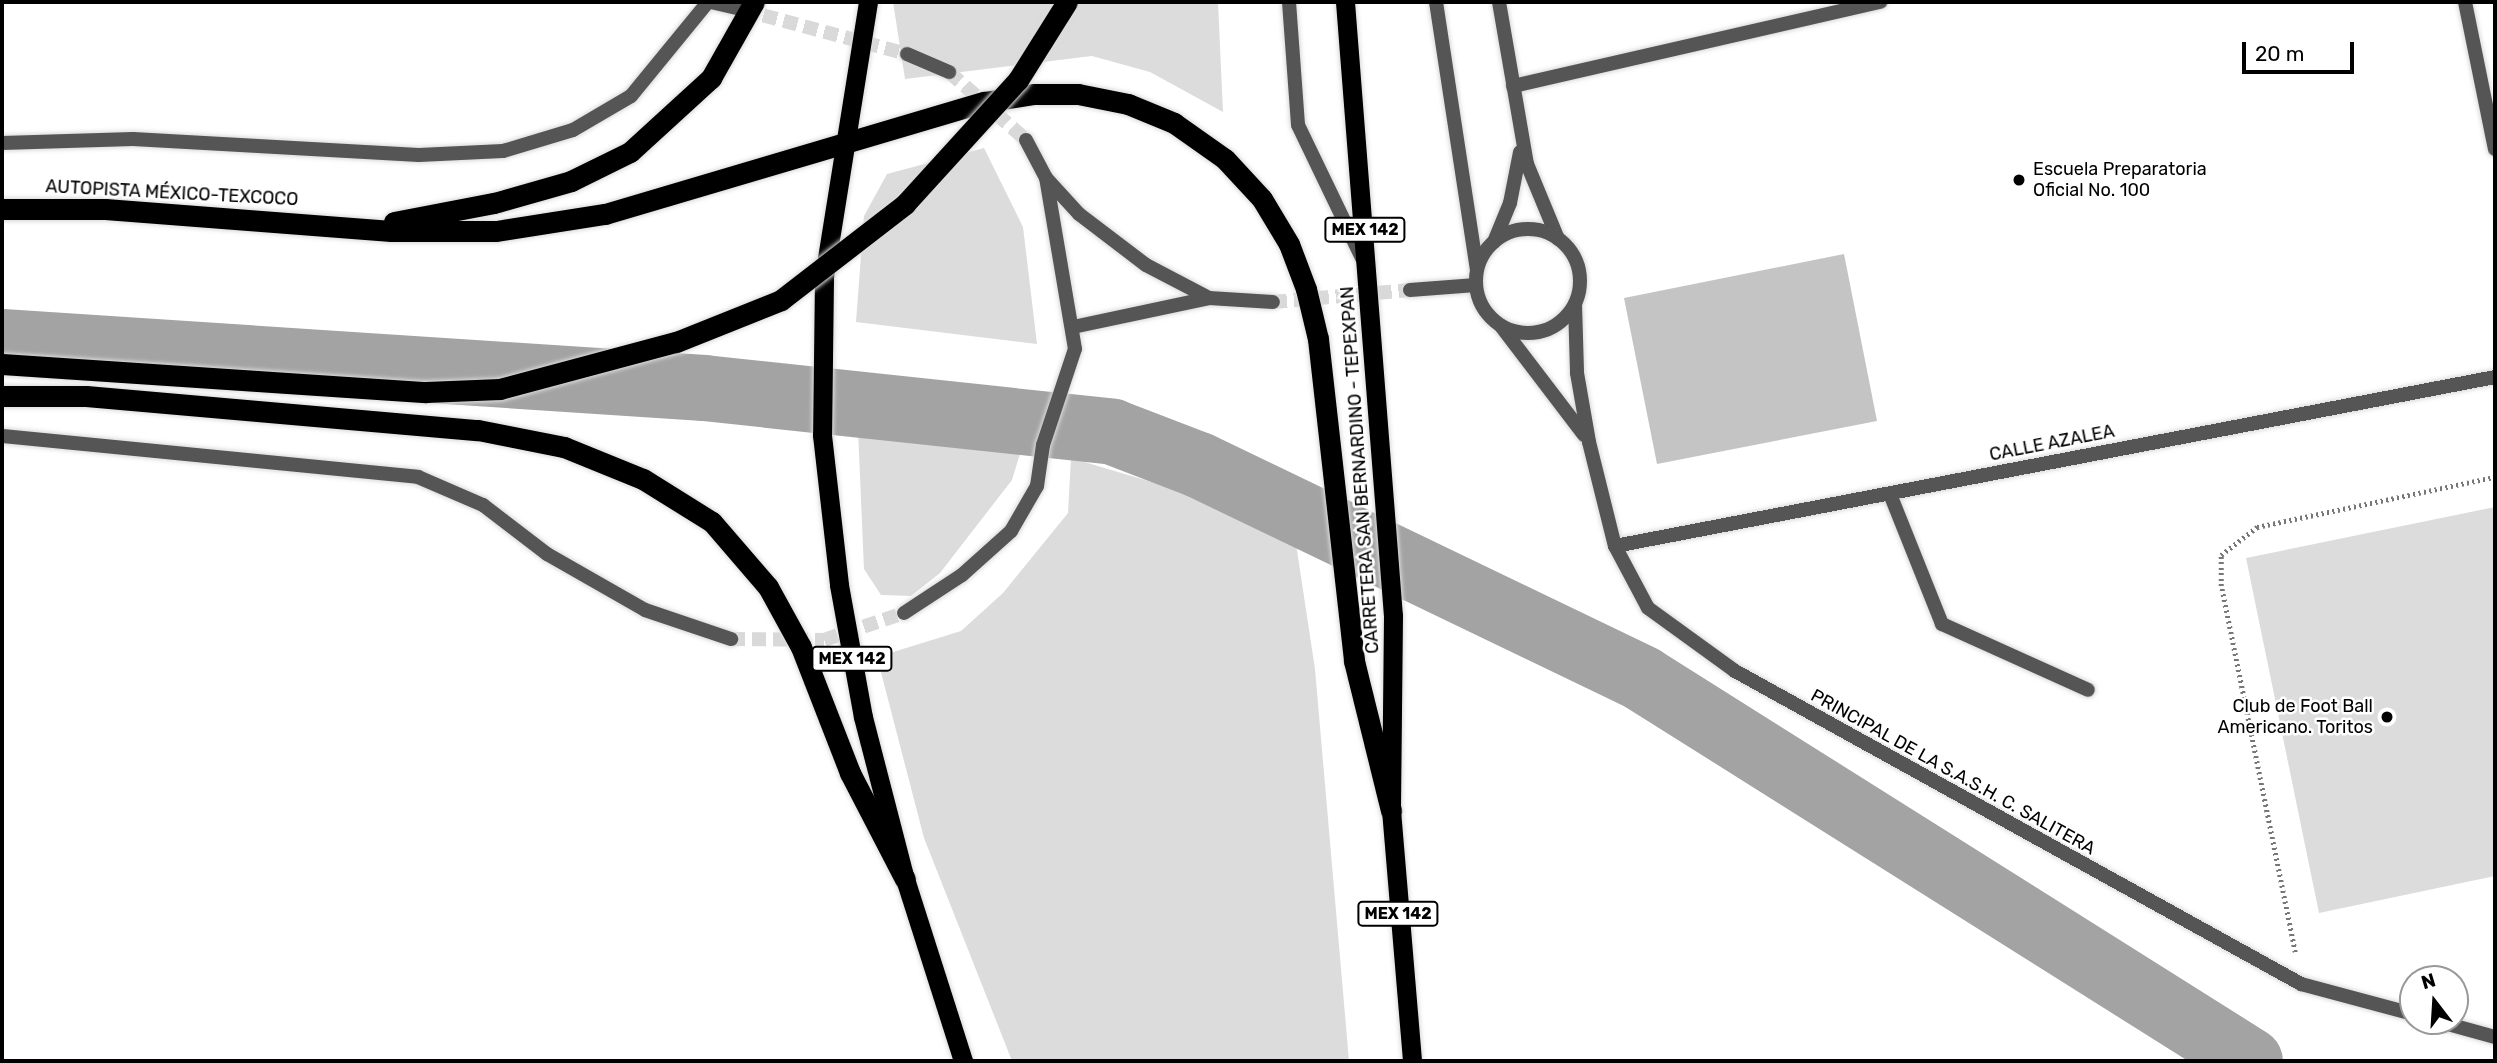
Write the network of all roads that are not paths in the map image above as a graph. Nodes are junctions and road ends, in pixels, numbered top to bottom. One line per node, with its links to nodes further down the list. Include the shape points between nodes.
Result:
1 (710, 2): 10 (street); 16 (street, via 631,96 573,130 503,151 419,155 134,139)
2 (868, 2): 17 (highway, MEX 142)
3 (1067, 2): 33 (highway, bridge, via 1018,80 905,204 781,300 676,342 500,389 426,392)
4 (1289, 2): 24 (street, via 1298,125)
5 (1345, 2): 24 (highway, CARRETERA SAN BERNARDINO - TEPEXPAN / MEX 142)
6 (1436, 2): 25 (street)
7 (1499, 2): 13 (street)
8 (1881, 2): 13 (street)
9 (2465, 2): 18 (street)
10 (746, 5): 21 (highway, via 731,50 688,105 602,168 449,214)
11 (907, 54): 12 (street)
12 (949, 72)
13 (1513, 86): 14 (street)
14 (1520, 133): 22 (street, via 1536,194); 23 (street, via 1516,180)
15 (1026, 140): 19 (street)
16 (2, 143)
17 (842, 147): 21 (highway, via 551,224 444,233); 43 (highway, via 984,103 1034,94 1078,94 1128,104 1174,123 1225,159 1262,199 1289,244 1318,339 1354,661); 44 (highway, MEX 142, via 824,278 822,435 839,584 863,717)
18 (2495, 149)
19 (1046, 178): 28 (street, via 1117,245); 32 (street)
20 (2, 209): 21 (highway, AUTOPISTA MÉXICO-TEXCOCO, via 106,209)
21 (339, 226)
22 (1558, 239): 23 (street, via 1526,229); 30 (street, via 1578,268)
23 (1494, 242): 25 (street)
24 (1368, 268): 43 (highway, CARRETERA SAN BERNARDINO - TEPEXPAN / MEX 142, via 1393,616)
25 (1477, 269): 26 (street)
26 (1476, 285): 27 (street); 31 (street, via 1488,315)
27 (1410, 290)
28 (1209, 299): 29 (street); 32 (street)
29 (1273, 302)
30 (1575, 304): 31 (street, via 1558,323 1534,333); 37 (street, PRINCIPAL DE LA S.A.S.H. C. SALITERA, via 1577,373)
31 (1500, 326): 37 (street, PRINCIPAL DE LA S.A.S.H. C. SALITERA)
32 (1073, 327): 40 (street, via 1075,349 1043,445 1037,486 1011,531 962,575)
33 (2, 364)
34 (2495, 377): 38 (street, CALLE AZALEA)
35 (2, 396): 44 (highway, via 86,396 478,430 564,447 643,479 712,522 768,587 801,648 850,773)
36 (2, 436): 41 (street, via 418,477 483,505 547,554 645,610)
37 (1589, 442): 39 (street, PRINCIPAL DE LA S.A.S.H. C. SALITERA)
38 (1890, 494): 39 (street, CALLE AZALEA); 42 (street, via 1942,624)
39 (1615, 547): 45 (street, PRINCIPAL DE LA S.A.S.H. C. SALITERA, via 1648,608 1735,671 2301,984)
40 (904, 613)
41 (731, 639)
42 (2088, 690)
43 (1391, 810): 46 (highway, CARRETERA SAN BERNARDINO - TEPEXPAN / MEX 142)
44 (905, 878): 49 (highway, MEX 142)
45 (2399, 1010)
46 (1405, 1018): 50 (highway); 51 (highway, CARRETERA SAN BERNARDINO - TEPEXPAN / MEX 142)
47 (2469, 1030): 48 (street)
48 (2495, 1037)
49 (963, 1061)
50 (1405, 1061)
51 (1412, 1061)

